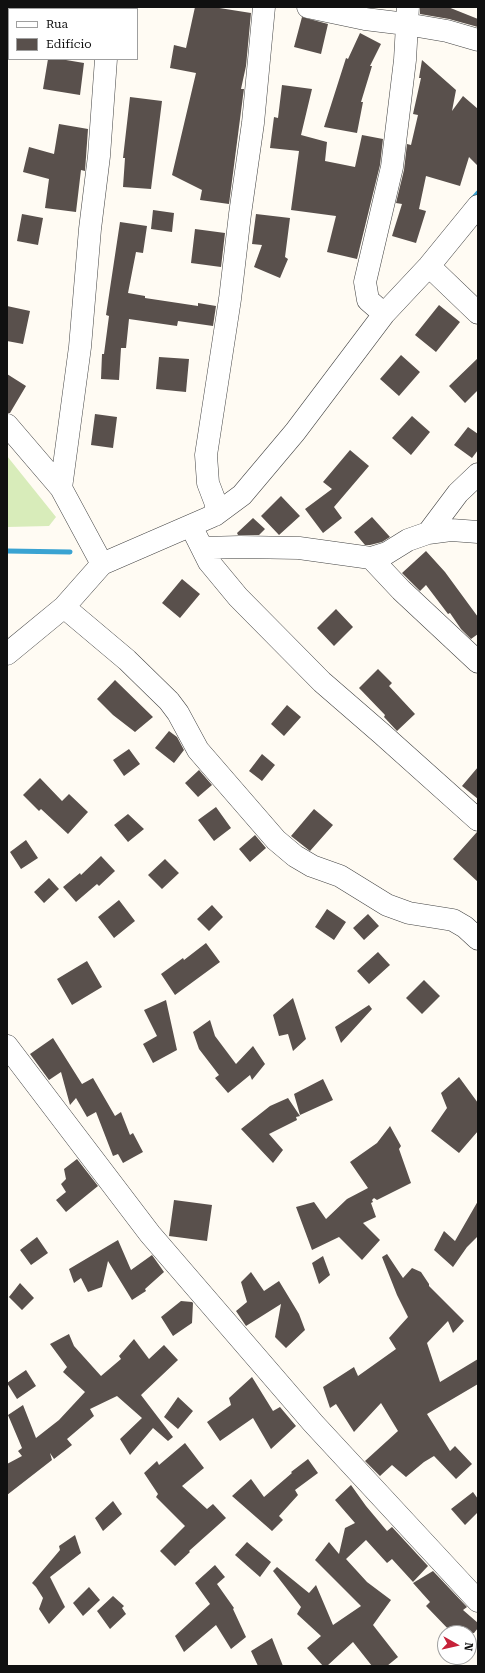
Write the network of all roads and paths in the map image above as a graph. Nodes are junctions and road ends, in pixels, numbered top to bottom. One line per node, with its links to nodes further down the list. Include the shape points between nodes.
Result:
1 (264, 7): 13 (street, via 253,123 206,455 208,483)
2 (308, 7): 3 (street, via 366,19)
3 (407, 15): 4 (street); 8 (street, via 404,67 392,167 365,282)
4 (478, 40)
5 (106, 60): 12 (street, via 80,347)
6 (478, 206): 7 (street)
7 (429, 266): 8 (street); 9 (street)
8 (377, 308): 13 (street, via 295,432 242,495)
9 (478, 313)
10 (7, 425): 12 (street)
11 (478, 474): 16 (street, via 458,493)
12 (61, 488): 19 (street)
13 (216, 510): 14 (street)
14 (191, 526): 17 (street); 19 (street)
15 (478, 532): 16 (street, via 451,530)
16 (428, 533): 18 (street, via 408,540 387,554)
17 (203, 548): 18 (street, via 299,548); 23 (street, via 209,562 238,598 322,682)
18 (371, 558): 22 (street, via 401,590)
19 (102, 564): 20 (street)
20 (64, 607): 21 (street); 24 (street, via 127,660 169,701 178,712 198,750 276,840 295,856 312,866 340,876 388,905 409,913 453,920)
21 (7, 654)
22 (478, 662)
23 (478, 820)
24 (478, 938)
25 (7, 1046): 26 (street, via 150,1234 313,1423)
26 (478, 1601)

